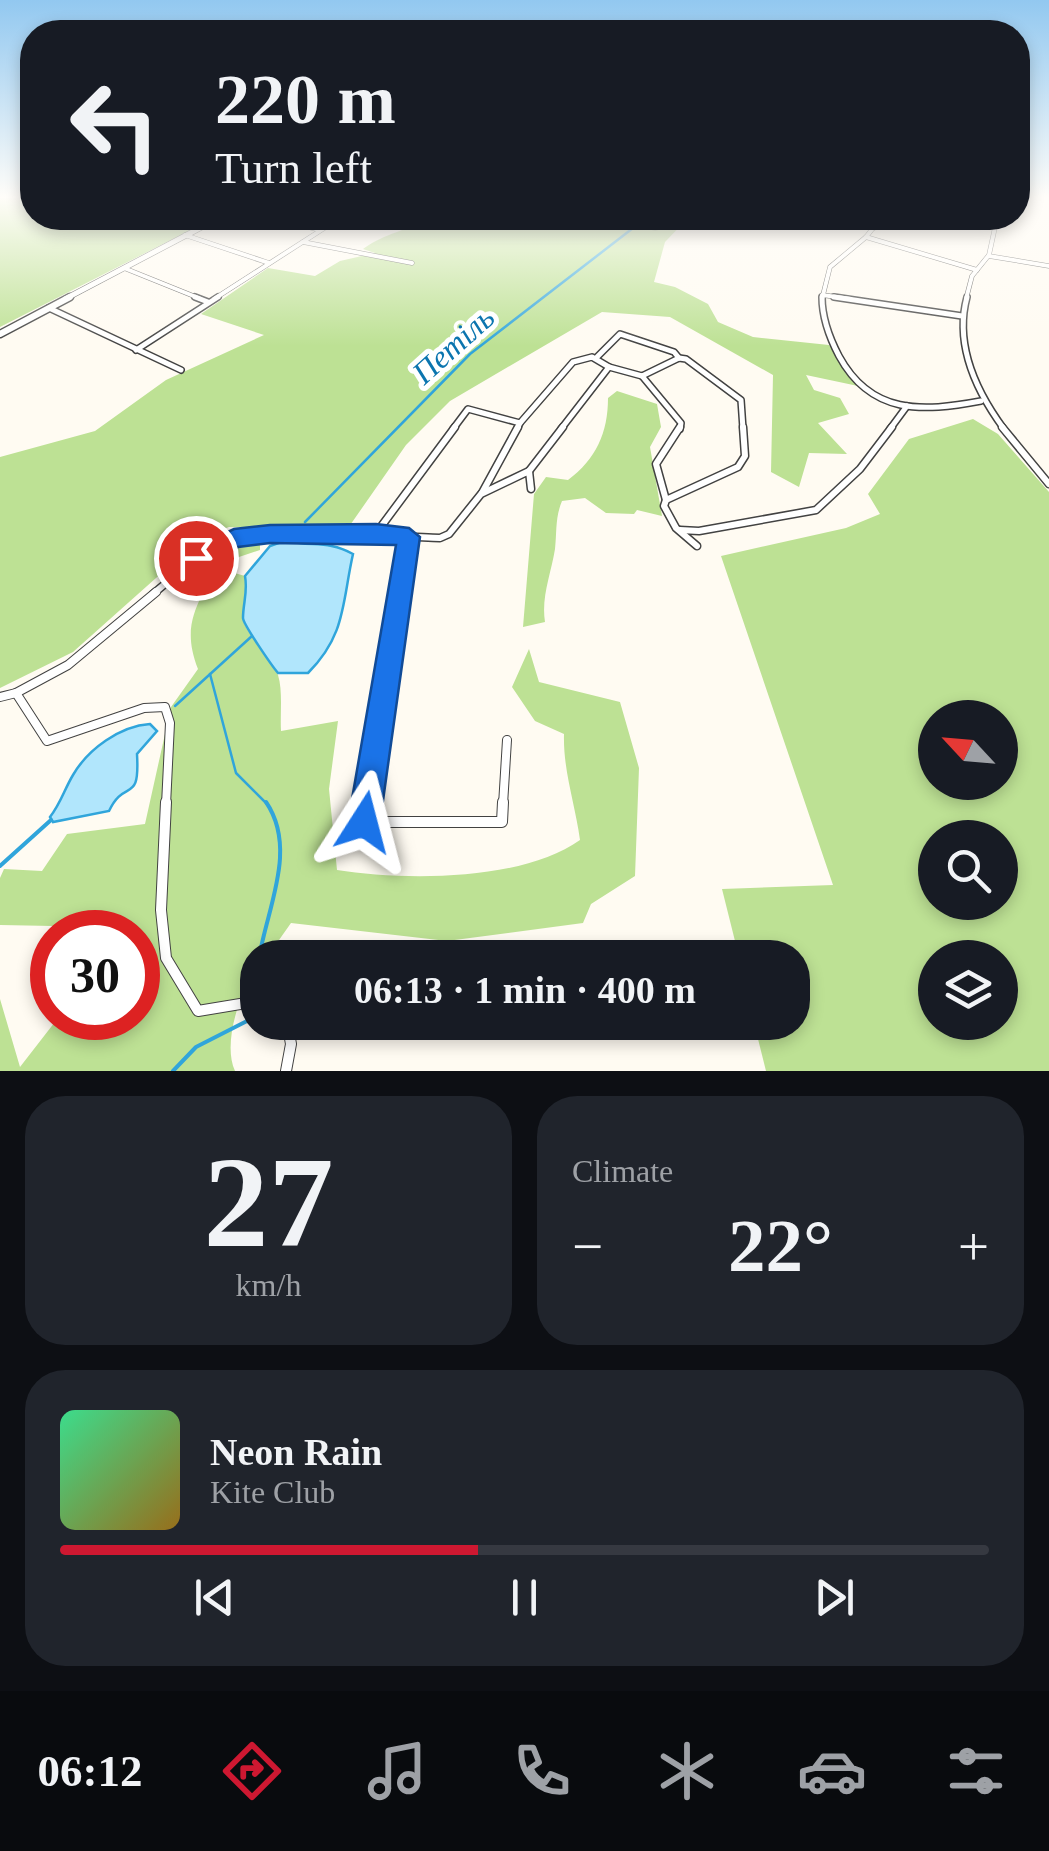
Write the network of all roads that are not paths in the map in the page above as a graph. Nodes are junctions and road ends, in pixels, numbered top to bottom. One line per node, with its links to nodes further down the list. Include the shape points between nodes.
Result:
1 (167, 246): 12 (street)
2 (217, 246): 9 (street)
3 (296, 246): 9 (street)
4 (317, 246): 10 (street)
5 (856, 246): 14 (street, via 830,268)
6 (896, 246): 13 (street)
7 (991, 246): 8 (street)
8 (989, 256): 11 (street); 13 (street)
9 (270, 263): 15 (street)
10 (412, 263)
11 (1049, 266)
12 (124, 268): 15 (street); 16 (street)
13 (977, 270): 17 (street)
14 (822, 295): 17 (street); 26 (street, via 822,325 844,363 878,400)
15 (209, 302): 19 (street)
16 (48, 308): 18 (street); 19 (street)
17 (962, 316): 25 (street)
18 (0, 334)
19 (136, 350): 23 (street)
20 (597, 357): 21 (street, via 620,334); 22 (street); 27 (street, via 573,362)
21 (678, 358): 24 (street); 32 (street, via 741,400 746,456 738,467)
22 (609, 367): 24 (street); 28 (street)
23 (180, 370)
24 (642, 376): 32 (street, via 681,423 656,464)
25 (981, 401): 26 (street); 29 (street)
26 (908, 405): 33 (street, via 860,469 816,510 699,531)
27 (520, 424): 31 (street); 34 (street, via 468,408)
28 (529, 471): 30 (street); 31 (street)
29 (1049, 484)
30 (531, 489)
31 (481, 494): 36 (street, via 449,534)
32 (666, 500): 33 (street)
33 (676, 528): 37 (street)
34 (376, 533): 35 (street); 36 (street)
35 (270, 534): 38 (street, via 234,538 196,558 68,666)
36 (409, 537): 40 (street, via 364,822 502,822)
37 (697, 546)
38 (16, 692): 39 (street); 41 (street, via 47,740 165,706 166,958 198,1010)
39 (0, 697)
40 (507, 740)
41 (240, 1004)
42 (290, 1040): 43 (street)
43 (291, 1044): 44 (street)
44 (286, 1071)

